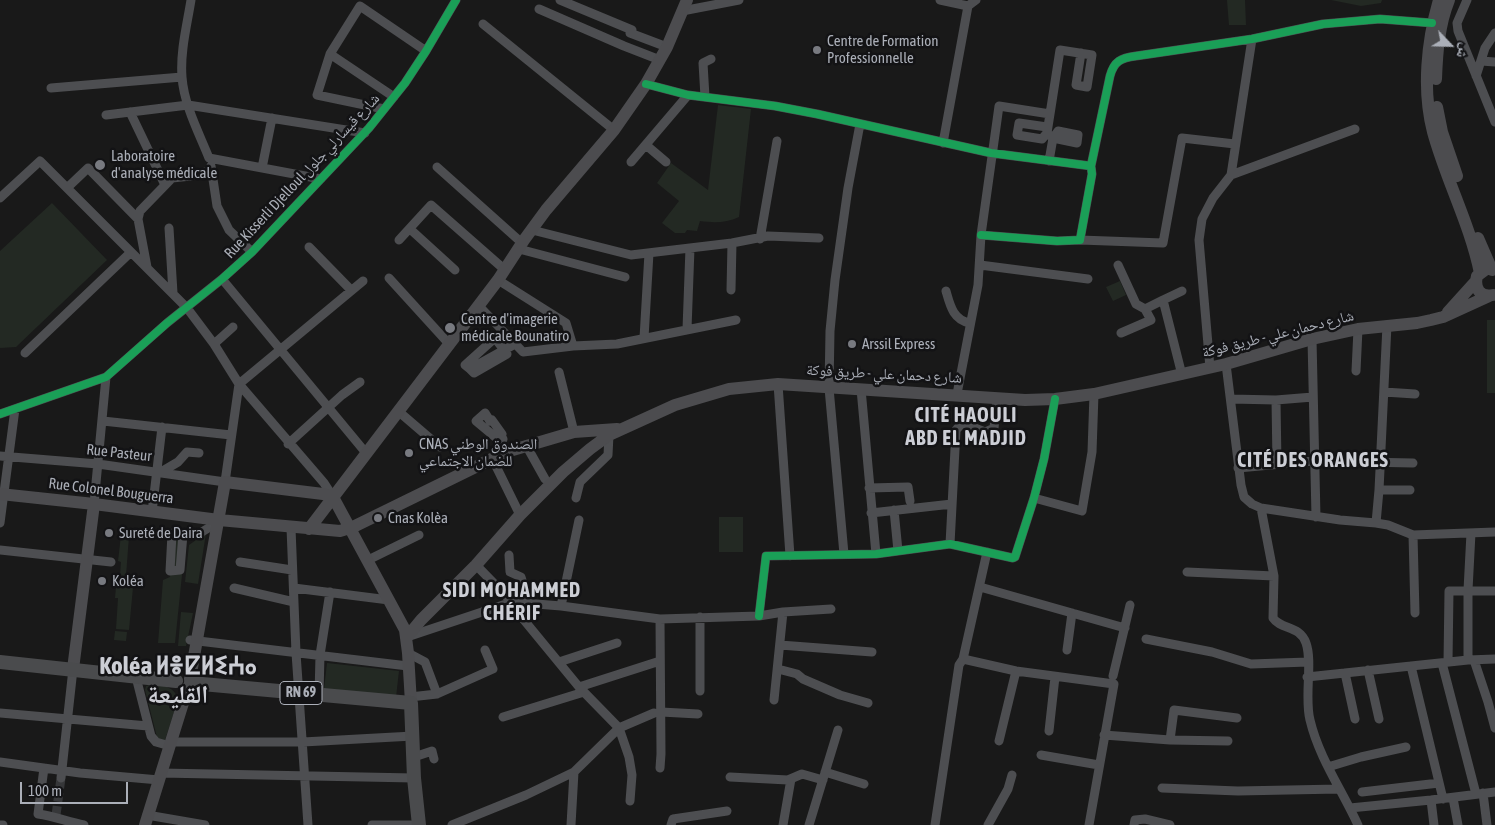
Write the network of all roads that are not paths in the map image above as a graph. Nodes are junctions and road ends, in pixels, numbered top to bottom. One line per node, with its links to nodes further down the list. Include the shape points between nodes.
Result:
1 (191, 0): 25 (street)
2 (456, 0): 17 (street, Rue Kisserli Djelloul شارع قيسارلي جلول)
3 (560, 0): 16 (street)
4 (739, 0): 10 (street)
5 (940, 0): 9 (street)
6 (1439, 0): 12 (main road)
7 (1448, 0): 81 (main road, via 1437,54 1437,112 1479,241)
8 (1467, 0): 24 (street, via 1456,23)
9 (972, 3): 44 (street)
10 (684, 5): 16 (main road)
11 (539, 9): 21 (street)
12 (1432, 23): 15 (street, via 1380,19 1349,21); 81 (main road, via 1428,54 1429,114 1440,153)
13 (484, 24): 41 (street)
14 (1495, 33): 22 (street)
15 (1252, 39): 45 (street); 52 (street, via 1120,60 1112,67)
16 (667, 47): 21 (main road)
17 (426, 51): 19 (street, via 360,6); 29 (street, Rue Kisserli Djelloul شارع قيسارلي جلول)
18 (1081, 53): 35 (street, via 1060,50)
19 (330, 54): 29 (street); 32 (street, via 317,95)
20 (711, 59): 30 (street, via 702,63)
21 (660, 60): 26 (main road)
22 (1481, 61): 23 (street); 24 (street)
23 (1495, 62)
24 (1476, 76): 33 (street)
25 (182, 77): 27 (street); 31 (street)
26 (646, 84): 28 (street); 41 (main road)
27 (51, 88)
28 (688, 95): 30 (street); 46 (street)
29 (394, 97): 32 (street, Rue Kisserli Djelloul شارع قيسارلي جلول)
30 (706, 97): 39 (street, via 775,106)
31 (188, 105): 34 (street); 37 (street); 48 (street)
32 (384, 109): 42 (street, Rue Kisserli Djelloul شارع قيسارلي جلول)
33 (1492, 109): 38 (street)
34 (130, 112): 36 (street); 58 (street)
35 (1050, 114): 47 (street, via 999,106); 49 (street)
36 (106, 115)
37 (272, 118): 42 (street); 54 (street)
38 (1495, 122)
39 (860, 124): 44 (street); 126 (street, via 835,280 830,331)
40 (1355, 129): 56 (street)
41 (614, 130): 64 (main road)
42 (365, 133): 57 (street, Rue Kisserli Djelloul شارع قيسارلي جلول)
43 (777, 141): 66 (street)
44 (943, 143): 47 (street)
45 (1235, 144): 56 (street); 69 (street, via 1182,138 1163,243)
46 (646, 145): 50 (street); 51 (street)
47 (991, 153): 49 (street); 65 (street)
48 (209, 158): 54 (street); 55 (street)
49 (1049, 161): 52 (street)
50 (631, 162)
51 (666, 162)
52 (1091, 166): 69 (street)
53 (437, 167): 71 (street)
54 (262, 168): 57 (street)
55 (212, 170): 58 (street, via 172,178); 75 (street, via 217,206 229,230)
56 (1231, 175): 117 (street, via 1202,219 1199,240)
57 (321, 179): 75 (street, Rue Kisserli Djelloul شارع قيسارلي جلول)
58 (165, 185): 61 (street, via 140,211)
59 (67, 188): 60 (street, via 40,161); 61 (street, via 88,168); 74 (street)
60 (0, 198)
61 (138, 219): 79 (street)
62 (169, 228): 92 (street)
63 (410, 229): 68 (street); 80 (street); 82 (street, via 431,206)
64 (532, 230): 71 (main road); 76 (street, via 631,255)
65 (981, 236): 69 (street); 77 (street)
66 (760, 238): 67 (street); 70 (street)
67 (818, 238)
68 (399, 240)
69 (1080, 240)
70 (732, 243): 73 (street); 89 (street)
71 (520, 246): 82 (main road); 83 (street)
72 (309, 247): 88 (street)
73 (690, 248): 76 (street); 103 (street)
74 (131, 252): 79 (street); 115 (street)
75 (252, 252): 86 (street, Rue Kisserli Djelloul شارع قيسارلي جلول)
76 (649, 253): 106 (street)
77 (980, 265): 85 (street); 100 (street)
78 (1118, 265): 97 (street, via 1136,304)
79 (147, 268): 92 (street)
80 (455, 270)
81 (1486, 274): 93 (main road, via 1476,286 1481,293); 98 (main road)
82 (501, 275): 95 (main road); 111 (street, via 566,323)
83 (625, 277)
84 (390, 278): 110 (street)
85 (1088, 279)
86 (222, 280): 96 (street, Rue Kisserli Djelloul شارع قيسارلي جلول); 112 (street)
87 (363, 281): 88 (street)
88 (352, 290): 112 (street)
89 (731, 290)
90 (946, 291): 100 (street, via 954,313)
91 (1182, 291): 94 (street)
92 (173, 293): 96 (street)
93 (1492, 296): 98 (main road, شارع دحمان علي - طريق فوكة)
94 (1163, 300): 97 (street); 120 (street)
95 (479, 306): 109 (street); 110 (main road)
96 (187, 308): 108 (street); 121 (street, Rue Kisserli Djelloul شارع قيسارلي جلول)
97 (1145, 309): 105 (street, via 1151,320)
98 (1443, 317): 101 (main road, شارع دحمان علي - طريق فوكة)
99 (736, 320): 103 (street)
100 (970, 324): 129 (street)
101 (1387, 325): 104 (main road, شارع دحمان علي - طريق فوكة); 128 (street)
102 (233, 327): 108 (street)
103 (687, 329): 106 (street)
104 (1358, 329): 107 (main road, شارع دحمان علي - طريق فوكة); 118 (street)
105 (1121, 332)
106 (644, 338): 111 (street, via 617,344)
107 (1312, 339): 116 (main road, شارع دحمان علي - طريق فوكة); 132 (street)
108 (214, 344): 124 (street)
109 (515, 344): 113 (street); 114 (street)
110 (450, 345): 139 (main road)
111 (573, 346): 114 (street)
112 (280, 349): 124 (street); 137 (street)
113 (504, 350): 113 (street, via 495,338 465,365 470,369)
114 (523, 352): 122 (street)
115 (25, 353)
116 (1226, 364): 117 (main road, شارع دحمان علي - طريق فوكة); 135 (street)
117 (1210, 368): 120 (main road, شارع دحمان علي - طريق فوكة)
118 (1356, 371)
119 (558, 372): 144 (street)
120 (1182, 374): 130 (main road, شارع دحمان علي - طريق فوكة)
121 (106, 377): 138 (street); 141 (street)
122 (478, 377)
123 (360, 382): 137 (street)
124 (239, 384): 145 (street); 147 (street)
125 (778, 384): 126 (main road, شارع دحمان علي - طريق فوكة); 143 (main road, شارع دحمان علي - طريق فوكة, via 729,389 701,397); 198 (street)
126 (830, 388): 127 (main road, شارع دحمان علي - طريق فوكة); 195 (street)
127 (861, 389): 129 (main road, شارع دحمان علي - طريق فوكة); 163 (street)
128 (1384, 392): 131 (street); 155 (street)
129 (957, 394): 133 (main road, شارع دحمان علي - طريق فوكة)
130 (1094, 394): 134 (main road, شارع دحمان علي - طريق فوكة); 169 (street, via 1092,452 1082,511)
131 (1415, 394)
132 (1313, 397): 136 (street); 154 (street)
133 (997, 398): 134 (main road, شارع دحمان علي - طريق فوكة); 172 (street, via 994,428 985,432 962,423 956,430)
134 (1055, 399): 169 (street)
135 (1231, 399): 136 (street); 159 (street)
136 (1276, 400): 158 (street)
137 (329, 407): 147 (street); 152 (street)
138 (15, 409): 140 (street); 153 (street)
139 (398, 411): 149 (street); 152 (main road)
140 (0, 414)
141 (102, 421): 142 (street); 157 (street)
142 (162, 427): 145 (street); 160 (street)
143 (622, 429): 144 (main road); 146 (main road, شارع دحمان علي - طريق فوكة)
144 (574, 432): 148 (main road)
145 (231, 434): 162 (street)
146 (608, 435): 168 (street, via 608,455 580,482); 177 (main road, شارع دحمان علي - طريق فوكة, via 563,472)
147 (288, 444): 167 (street)
148 (526, 445): 150 (main road); 161 (street)
149 (440, 447)
150 (498, 451): 177 (street); 184 (main road)
151 (199, 453): 160 (street, via 187,452 178,462)
152 (366, 453): 167 (main road)
153 (5, 456): 157 (street, Rue Pasteur); 166 (street)
154 (1314, 461): 155 (street); 158 (street); 178 (street)
155 (1381, 462): 156 (street); 164 (street)
156 (1413, 463)
157 (98, 464): 160 (street, Rue Pasteur); 171 (street)
158 (1277, 464): 159 (street)
159 (1238, 468): 173 (street, via 1244,497)
160 (159, 472): 162 (street, Rue Pasteur); 175 (street)
161 (545, 479)
162 (225, 482): 167 (main road); 180 (main road)
163 (870, 488): 170 (street, via 908,488); 176 (street)
164 (1380, 490): 165 (street); 182 (street)
165 (1410, 490)
166 (2, 494): 171 (main road, Rue Colonel Bouguerra); 181 (street)
167 (333, 497): 184 (main road); 185 (main road)
168 (576, 498)
169 (1034, 498): 194 (street, via 1015,557)
170 (910, 501)
171 (94, 504): 175 (main road, Rue Colonel Bouguerra); 199 (main road)
172 (952, 504): 174 (street); 191 (street)
173 (1260, 508): 178 (street); 206 (street)
174 (894, 510): 176 (street); 193 (street)
175 (152, 512): 180 (main road, Rue Colonel Bouguerra)
176 (871, 512): 196 (street)
177 (520, 515): 203 (main road, شارع دحمان علي - طريق فوكة)
178 (1316, 517): 182 (street)
179 (578, 520): 220 (street)
180 (213, 522): 183 (main road, Rue Colonel Bouguerra); 188 (street, via 196,535); 231 (main road)
181 (0, 523)
182 (1376, 523): 189 (street)
183 (291, 528): 185 (main road, Rue Colonel Bouguerra); 204 (street)
184 (349, 528): 185 (main road, Rue Colonel Bouguerra, via 340,531); 200 (main road)
185 (309, 529)
186 (1495, 532): 187 (street)
187 (1471, 533): 189 (street); 212 (street)
188 (183, 534)
189 (1413, 535): 224 (street)
190 (419, 536): 200 (street)
191 (950, 544): 193 (street); 194 (street)
192 (0, 550): 199 (street)
193 (898, 551): 196 (street)
194 (987, 552): 209 (street)
195 (844, 554): 196 (street); 198 (street)
196 (876, 554)
197 (509, 555): 207 (street, via 510,572)
198 (790, 556): 225 (street, via 766,556)
199 (87, 560): 201 (street); 249 (main road)
200 (368, 560): 215 (main road)
201 (111, 562)
202 (240, 562): 204 (street)
203 (476, 565): 217 (street); 229 (main road, شارع دحمان علي - طريق فوكة)
204 (292, 570): 211 (street)
205 (1187, 572): 206 (street)
206 (1274, 576): 246 (street, via 1273,618 1303,637)
207 (521, 577): 208 (street); 218 (street)
208 (531, 578)
209 (980, 587): 223 (street); 240 (street)
210 (234, 588): 216 (street)
211 (294, 588): 213 (street); 216 (street)
212 (1468, 590): 214 (street); 242 (street); 247 (street, via 1449,591)
213 (330, 592): 215 (street); 238 (street)
214 (1495, 592)
215 (389, 600): 229 (main road)
216 (294, 602): 237 (street)
217 (512, 602): 218 (street); 229 (street); 245 (street)
218 (529, 603): 220 (street)
219 (1130, 605): 228 (street)
220 (561, 606): 227 (street)
221 (831, 610): 222 (street)
222 (783, 612): 225 (street); 233 (street)
223 (1072, 613): 228 (street); 235 (street)
224 (1415, 613)
225 (760, 616): 226 (street)
226 (700, 617): 227 (street); 260 (street)
227 (660, 620): 243 (street)
228 (1125, 628): 254 (street)
229 (407, 638): 239 (main road)
230 (1146, 639): 246 (street, via 1212,652 1251,664)
231 (194, 640): 237 (street); 258 (main road)
232 (617, 643): 245 (street)
233 (780, 645): 236 (street); 250 (street)
234 (485, 650): 263 (street, via 493,669)
235 (1067, 650)
236 (872, 652)
237 (296, 653): 238 (street); 261 (street)
238 (320, 656): 239 (street); 262 (street)
239 (408, 659): 263 (street, via 425,662); 264 (main road)
240 (963, 659): 252 (street); 329 (street, via 959,665)
241 (1495, 659): 242 (street)
242 (1471, 660): 247 (street); 277 (street)
243 (660, 661): 259 (street); 268 (street)
244 (0, 662): 249 (main road, RN 69)
245 (559, 662): 259 (street)
246 (1308, 662): 257 (street)
247 (1445, 662): 248 (street); 311 (street)
248 (1411, 666): 251 (street); 305 (street)
249 (73, 669): 255 (main road, RN 69); 274 (street)
250 (778, 669): 265 (street); 266 (street)
251 (1368, 670): 253 (street); 273 (street)
252 (1016, 671): 256 (street); 283 (street)
253 (1344, 673): 257 (street); 272 (street)
254 (1113, 676)
255 (136, 677): 258 (main road, RN 69); 275 (street)
256 (1055, 677): 279 (street); 280 (street, via 1114,684)
257 (1308, 677): 293 (street, via 1309,718)
258 (185, 681): 261 (main road, RN 69); 286 (main road)
259 (581, 690): 270 (street); 276 (street)
260 (700, 691)
261 (300, 693): 262 (main road, RN 69); 285 (street)
262 (319, 694): 264 (main road, RN 69)
263 (438, 694): 264 (street)
264 (411, 700): 281 (main road)
265 (774, 700)
266 (868, 703)
267 (0, 713): 274 (street)
268 (657, 713): 269 (street); 276 (street); 295 (street)
269 (698, 714)
270 (503, 717)
271 (1237, 718): 282 (street, via 1174,710)
272 (1354, 719)
273 (1379, 719)
274 (67, 720): 275 (street); 297 (street)
275 (148, 726): 286 (street, via 152,739 161,744)
276 (619, 728): 296 (street); 314 (street, via 632,775)
277 (1495, 728)
278 (838, 730): 300 (street)
279 (1049, 731)
280 (1104, 735): 282 (street); 292 (street)
281 (413, 736): 285 (street); 289 (main road)
282 (1170, 740): 284 (street)
283 (999, 741)
284 (1228, 741)
285 (303, 742): 286 (street); 301 (street)
286 (171, 744): 299 (main road)
287 (1406, 747): 293 (street)
288 (1041, 755): 292 (street)
289 (414, 757): 290 (street, via 432,751); 303 (main road)
290 (434, 759)
291 (0, 762): 294 (street)
292 (1099, 765): 331 (street)
293 (1328, 767): 308 (street)
294 (44, 768): 297 (street); 317 (street, via 38,814)
295 (660, 768)
296 (574, 772): 324 (street); 325 (street)
297 (61, 774): 299 (street)
298 (1012, 775): 330 (street)
299 (160, 776): 301 (street); 318 (main road)
300 (824, 776): 304 (street, via 802,774); 306 (street); 328 (street)
301 (305, 777): 303 (street); 321 (street)
302 (730, 777): 304 (street)
303 (414, 778): 323 (main road)
304 (791, 779): 327 (street)
305 (1439, 783): 309 (street); 312 (street)
306 (864, 784)
307 (1162, 788): 308 (street, via 1238,791)
308 (1339, 789): 315 (street)
309 (1362, 792)
310 (1495, 792): 311 (street)
311 (1480, 793): 312 (street); 337 (street)
312 (1448, 798): 313 (street); 336 (street)
313 (1431, 800): 315 (street); 335 (street)
314 (630, 801)
315 (1350, 808): 334 (street)
316 (728, 811): 326 (street, via 673,819)
317 (56, 819): 319 (street)
318 (146, 820): 320 (street)
319 (84, 825)
320 (206, 825)
321 (308, 825)
322 (372, 825): 323 (street)
323 (419, 825)
324 (452, 825)
325 (571, 825)
326 (671, 825)
327 (783, 825)
328 (810, 825)
329 (935, 825)
330 (988, 825)
331 (1089, 825)
332 (1134, 825): 333 (street, via 1136,820 1145,819)
333 (1170, 825)
334 (1358, 825)
335 (1434, 825)
336 (1458, 825)
337 (1487, 825)

